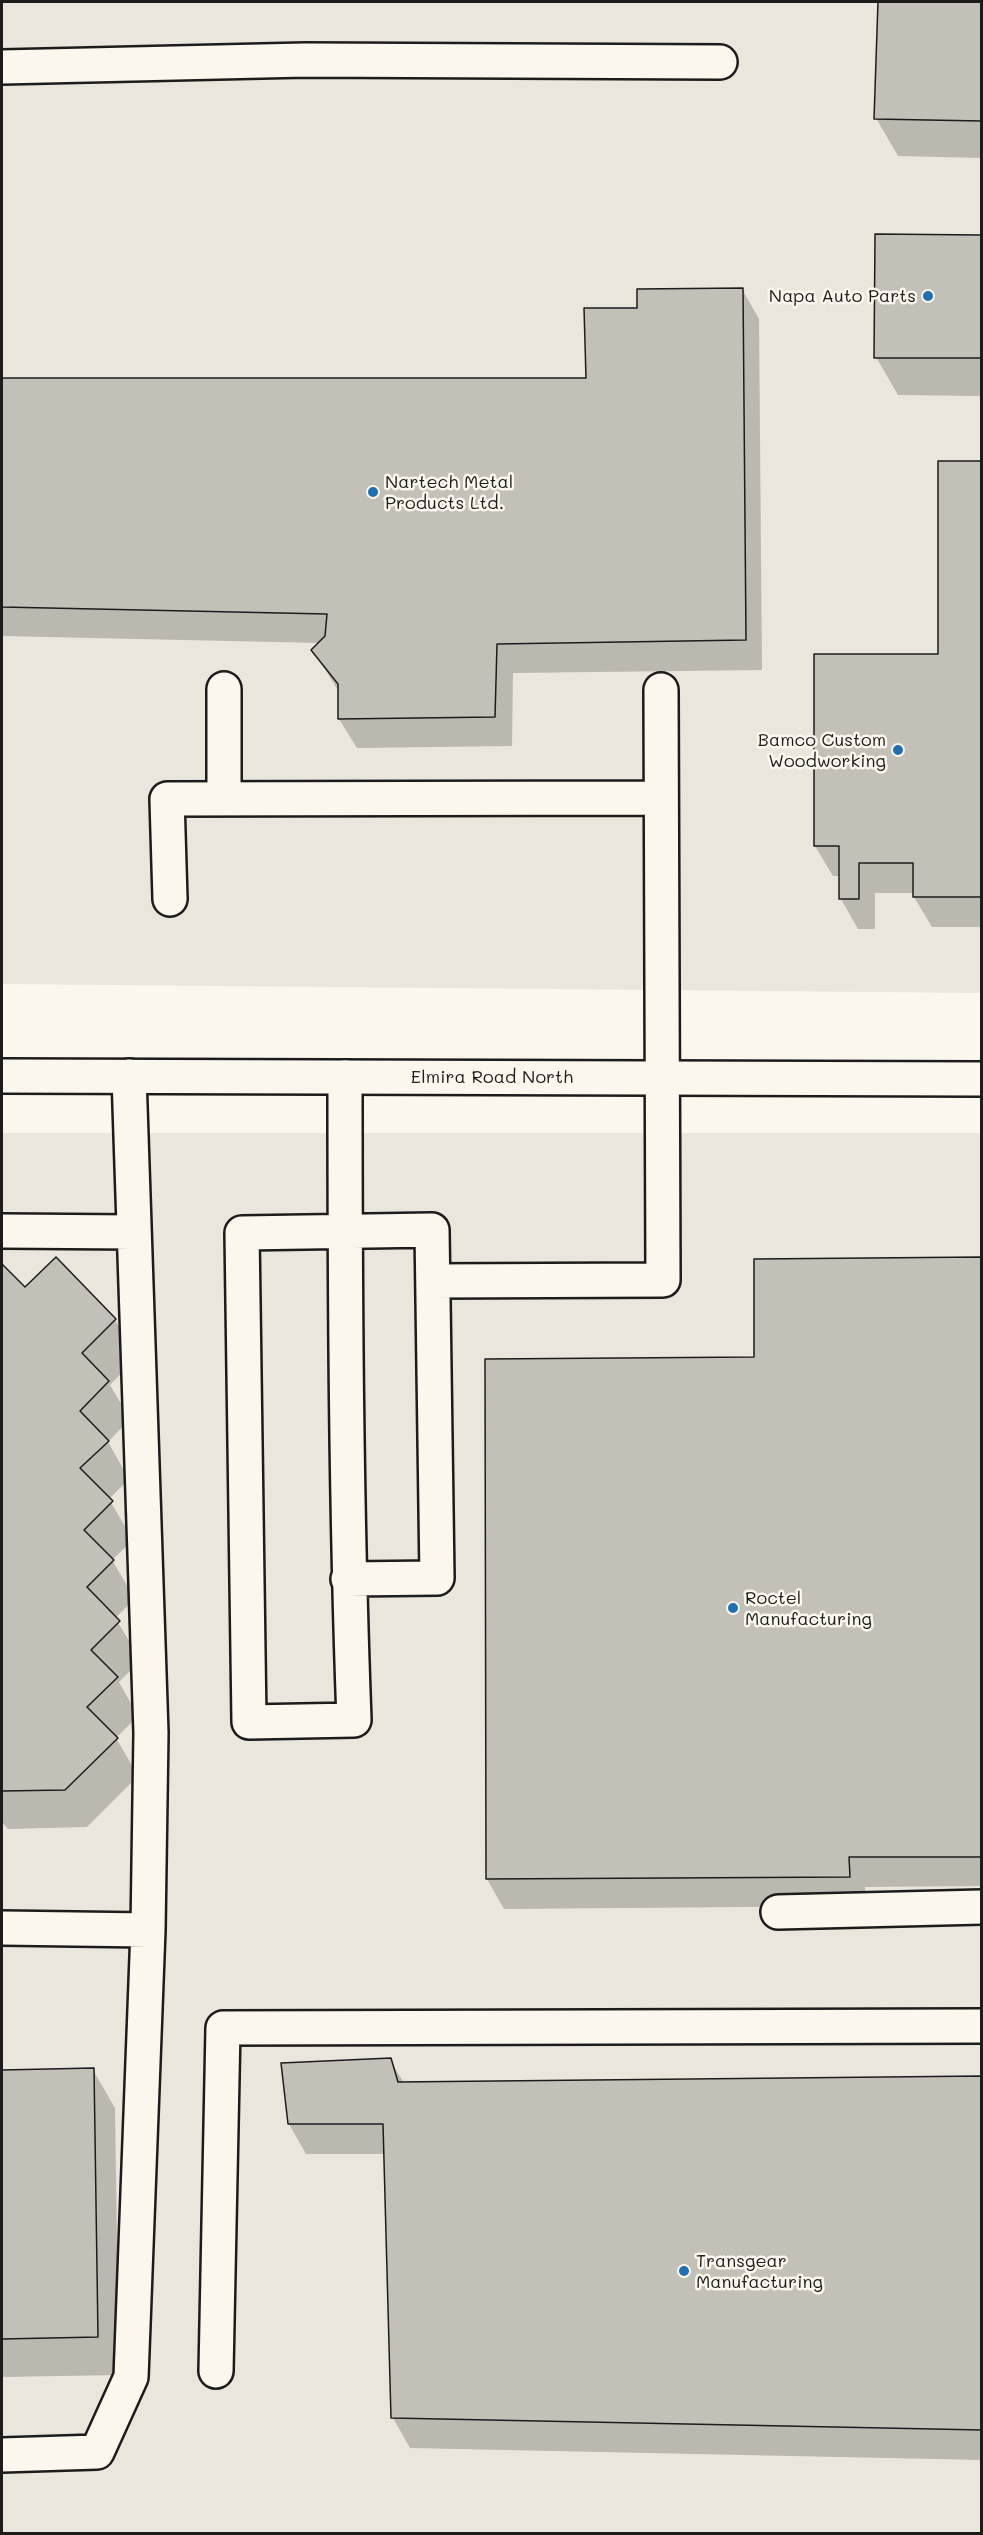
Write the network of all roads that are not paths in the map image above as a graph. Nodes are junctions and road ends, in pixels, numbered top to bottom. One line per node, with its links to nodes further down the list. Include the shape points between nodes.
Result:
1 (720, 62): 2 (main road, via 304,60)
2 (2, 67)
3 (224, 689): 6 (main road)
4 (661, 690): 5 (main road)
5 (661, 798): 6 (main road); 11 (main road)
6 (224, 799): 7 (main road, via 167,799)
7 (170, 900)
8 (2, 1076): 9 (main road, Elmira Road North)
9 (129, 1076): 10 (main road, Elmira Road North); 15 (main road)
10 (345, 1077): 11 (main road, Elmira Road North); 13 (main road)
11 (662, 1077): 12 (main road, Elmira Road North); 16 (main road, via 663,1280)
12 (981, 1078)
13 (345, 1230): 16 (main road, via 432,1230); 17 (main road); 17 (main road, via 242,1233 249,1722 354,1720)
14 (2, 1231): 15 (main road)
15 (134, 1232): 21 (main road, via 151,1732)
16 (433, 1281): 17 (main road, via 437,1578)
17 (348, 1579)
18 (981, 1907): 19 (main road)
19 (778, 1912)
20 (2, 1928): 21 (main road)
21 (148, 1930): 24 (main road, via 131,2377 97,2452)
22 (981, 2026): 23 (main road, via 223,2028)
23 (216, 2371)
24 (2, 2455)

